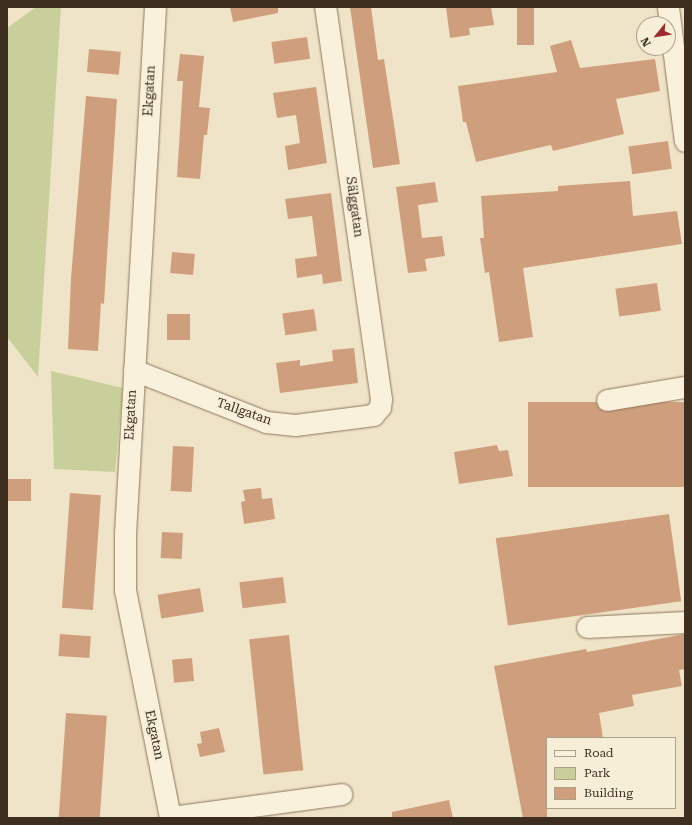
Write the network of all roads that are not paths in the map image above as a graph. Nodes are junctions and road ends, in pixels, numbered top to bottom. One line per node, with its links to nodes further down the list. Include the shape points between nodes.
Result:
1 (155, 7): 5 (street, Ekgatan)
2 (325, 7): 8 (street, Sälggatan, via 381,399)
3 (668, 7): 4 (street)
4 (685, 141)
5 (134, 370): 8 (street, Tallgatan, via 266,422 295,425 373,415); 12 (street, Ekgatan, via 125,534 125,590)
6 (685, 387): 7 (street)
7 (607, 400)
8 (380, 407)
9 (685, 622): 10 (street)
10 (587, 627)
11 (341, 794): 12 (street)
12 (170, 818)

